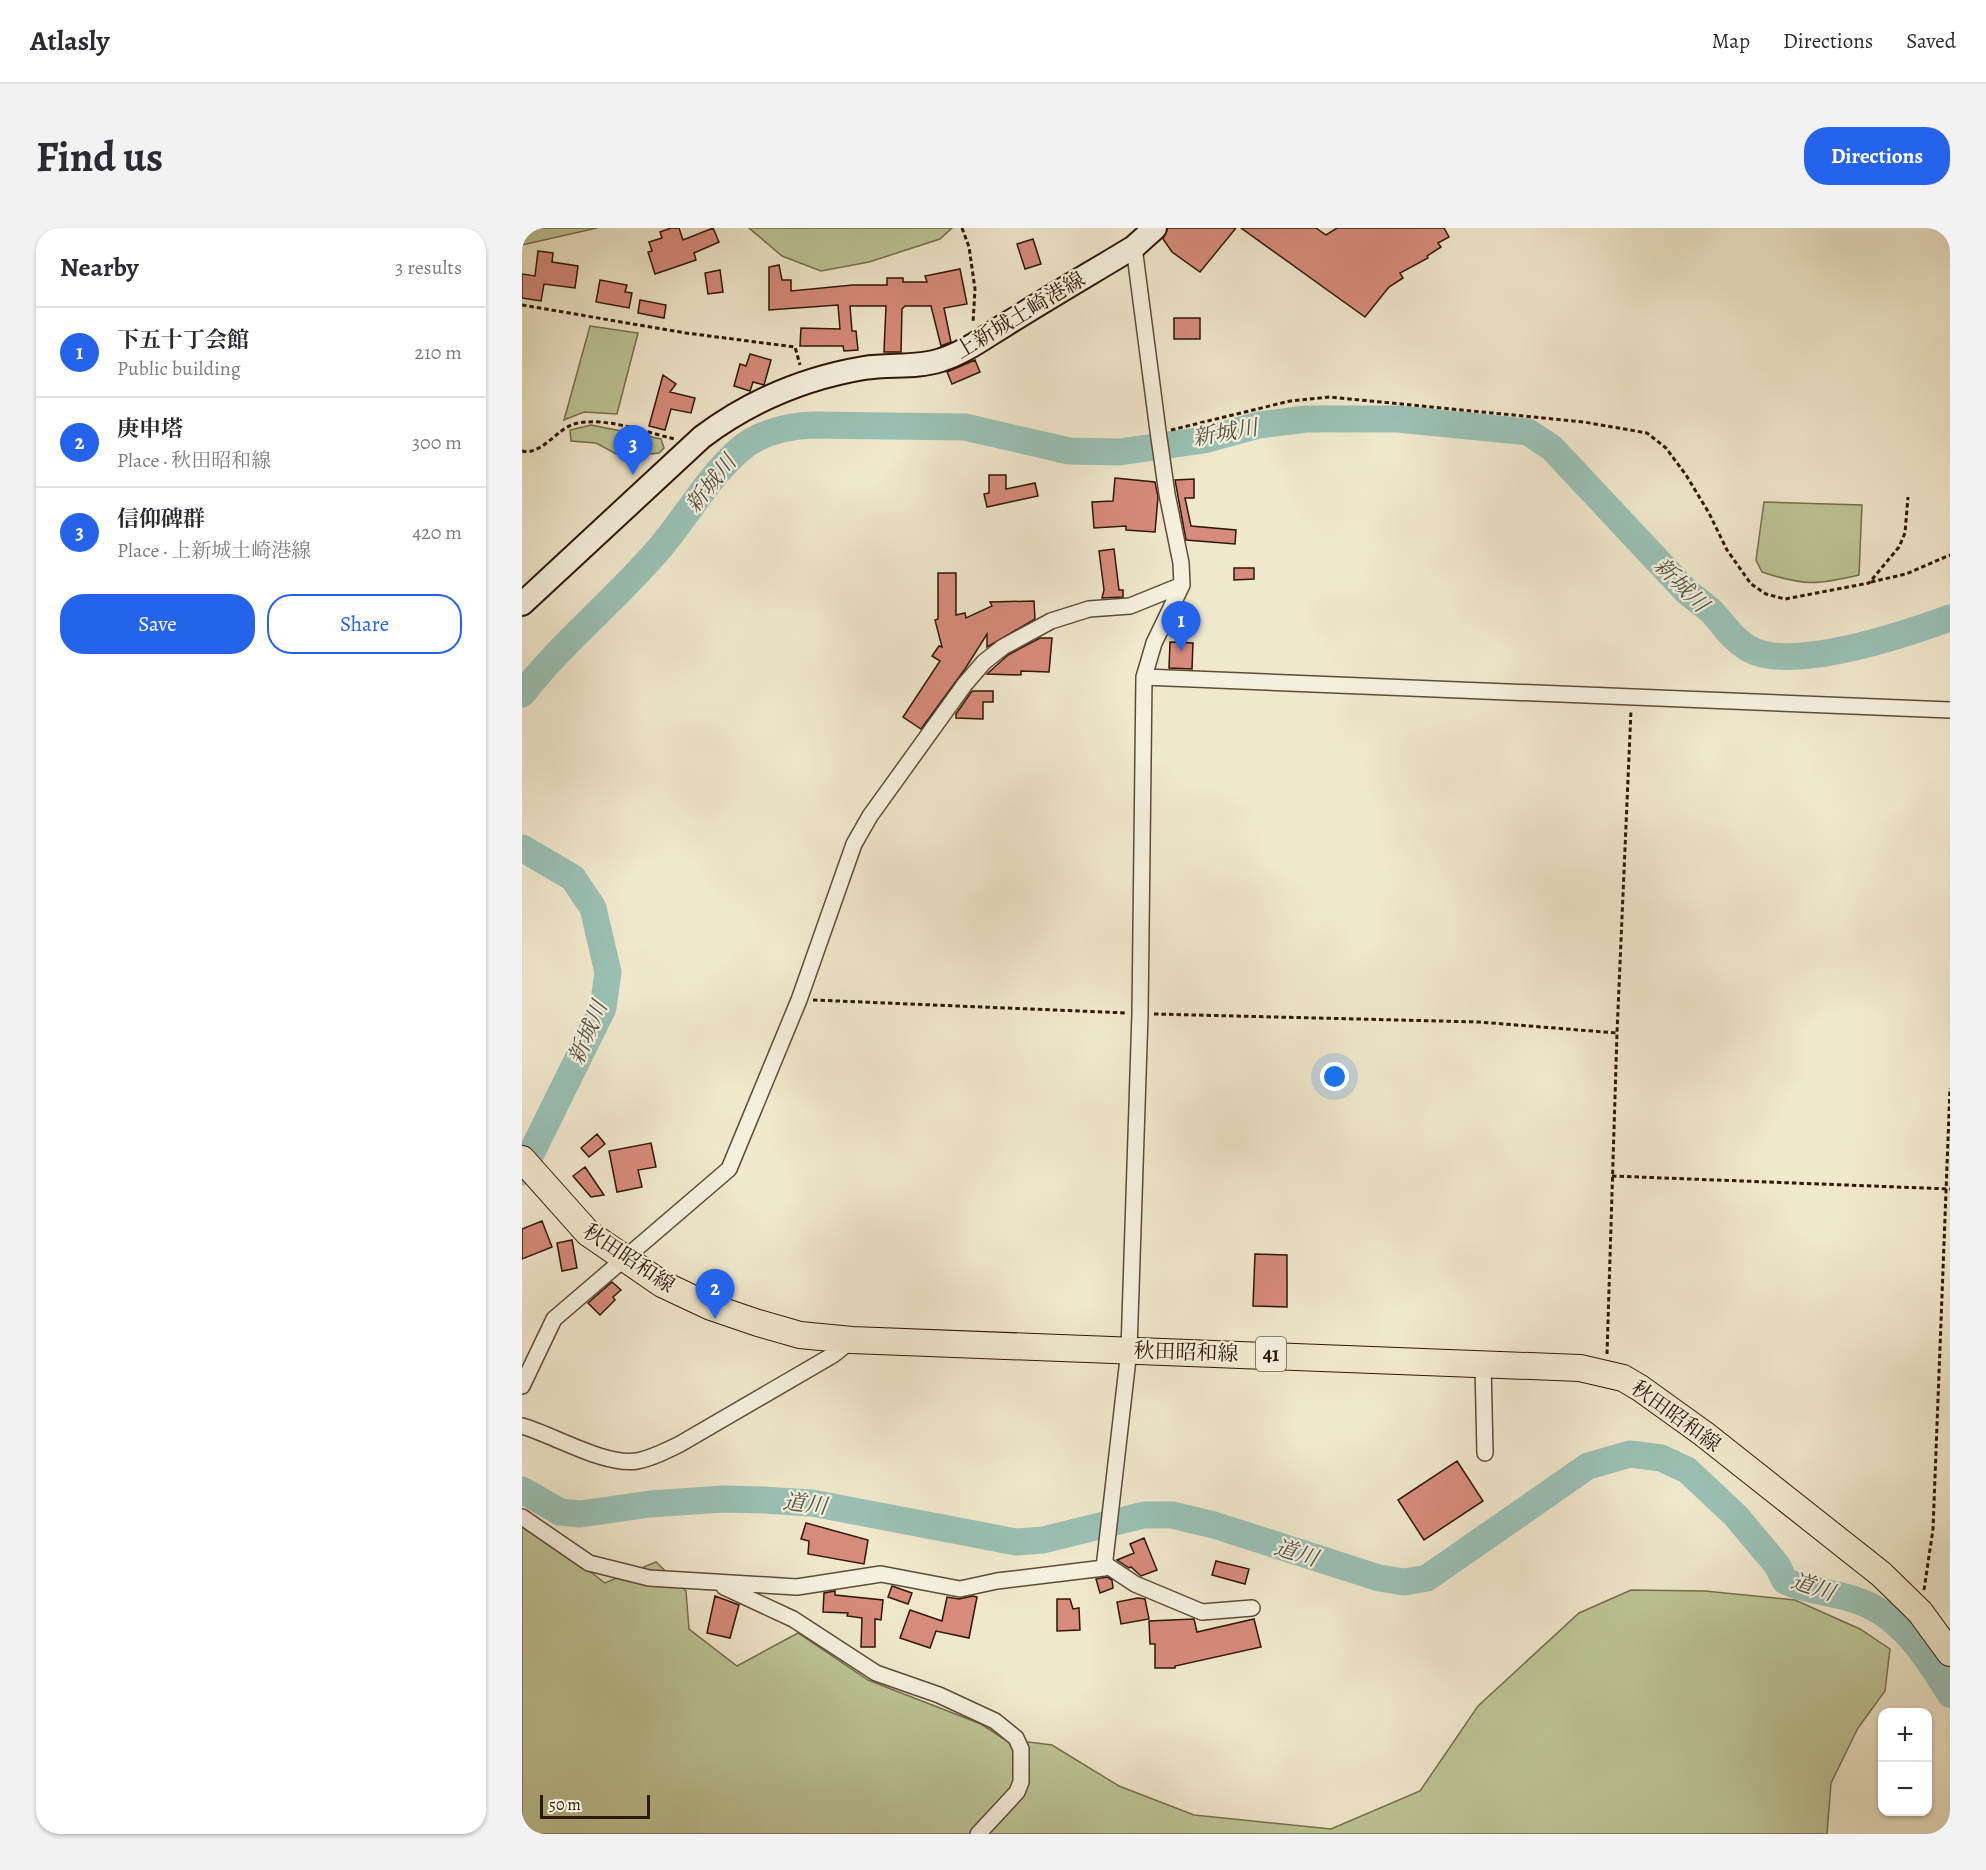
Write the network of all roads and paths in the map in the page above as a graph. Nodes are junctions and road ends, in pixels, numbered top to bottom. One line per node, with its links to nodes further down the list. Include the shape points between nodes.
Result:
1 (962, 228): 5 (path, via 975,288 972,313)
2 (1155, 228): 3 (main road, 上新城土崎港線)
3 (1134, 247): 5 (main road, 上新城土崎港線); 7 (street)
4 (522, 305): 6 (path, via 795,347)
5 (976, 343): 6 (main road, 上新城土崎港線, via 925,364 867,368)
6 (804, 382): 8 (main road, 上新城土崎港線, via 723,421)
7 (1158, 431): 12 (path, via 1290,401 1330,397 1563,420 1647,433 1666,448 1686,475 1750,584 1785,599); 13 (street)
8 (693, 445): 9 (path, via 597,422 574,424 559,431 546,444); 14 (main road, 上新城土崎港線)
9 (522, 451)
10 (1908, 497): 12 (path, via 1905,533 1899,547)
11 (1950, 555): 12 (path, via 1906,574)
12 (1869, 583)
13 (1182, 585): 15 (street, via 1154,643); 18 (street, via 1130,606 1089,609 1051,621 1003,647 984,663 965,684 854,844)
14 (522, 604)
15 (1144, 677): 16 (street); 19 (street)
16 (1631, 697): 17 (street); 20 (path)
17 (1950, 710)
18 (799, 1000): 19 (path); 25 (street, via 729,1169)
19 (1140, 1014): 20 (path, via 1479,1022); 27 (street)
20 (1617, 1033): 23 (path)
21 (1950, 1088): 24 (path)
22 (530, 1168): 25 (main road, 秋田昭和線 / 41, via 588,1233)
23 (1612, 1176): 24 (path); 29 (path)
24 (1948, 1189): 37 (path, via 1933,1529)
25 (625, 1259): 26 (main road, 秋田昭和線 / 41, via 662,1284 711,1307 800,1335); 30 (street, via 554,1319)
26 (852, 1340): 27 (main road, 秋田昭和線 / 41); 31 (street, via 833,1355 680,1444 636,1461 610,1458)
27 (1129, 1350): 28 (main road, 秋田昭和線 / 41); 34 (street)
28 (1483, 1365): 29 (main road, 秋田昭和線 / 41, via 1580,1368); 32 (street)
29 (1606, 1373): 37 (main road, 秋田昭和線 / 41, via 1641,1388 1704,1434 1881,1574)
30 (522, 1386)
31 (522, 1426)
32 (1485, 1453)
33 (522, 1517): 35 (street, via 589,1563 650,1578)
34 (1105, 1564): 35 (street, via 1104,1568 960,1589 881,1574 797,1587); 36 (street, via 1135,1584 1202,1612)
35 (716, 1583): 39 (street, via 793,1619 876,1673 939,1695 995,1721 1016,1738 1021,1749 1021,1782 1017,1792)
36 (1252, 1608)
37 (1920, 1612): 38 (main road, 秋田昭和線 / 41)
38 (1950, 1653)
39 (978, 1834)

